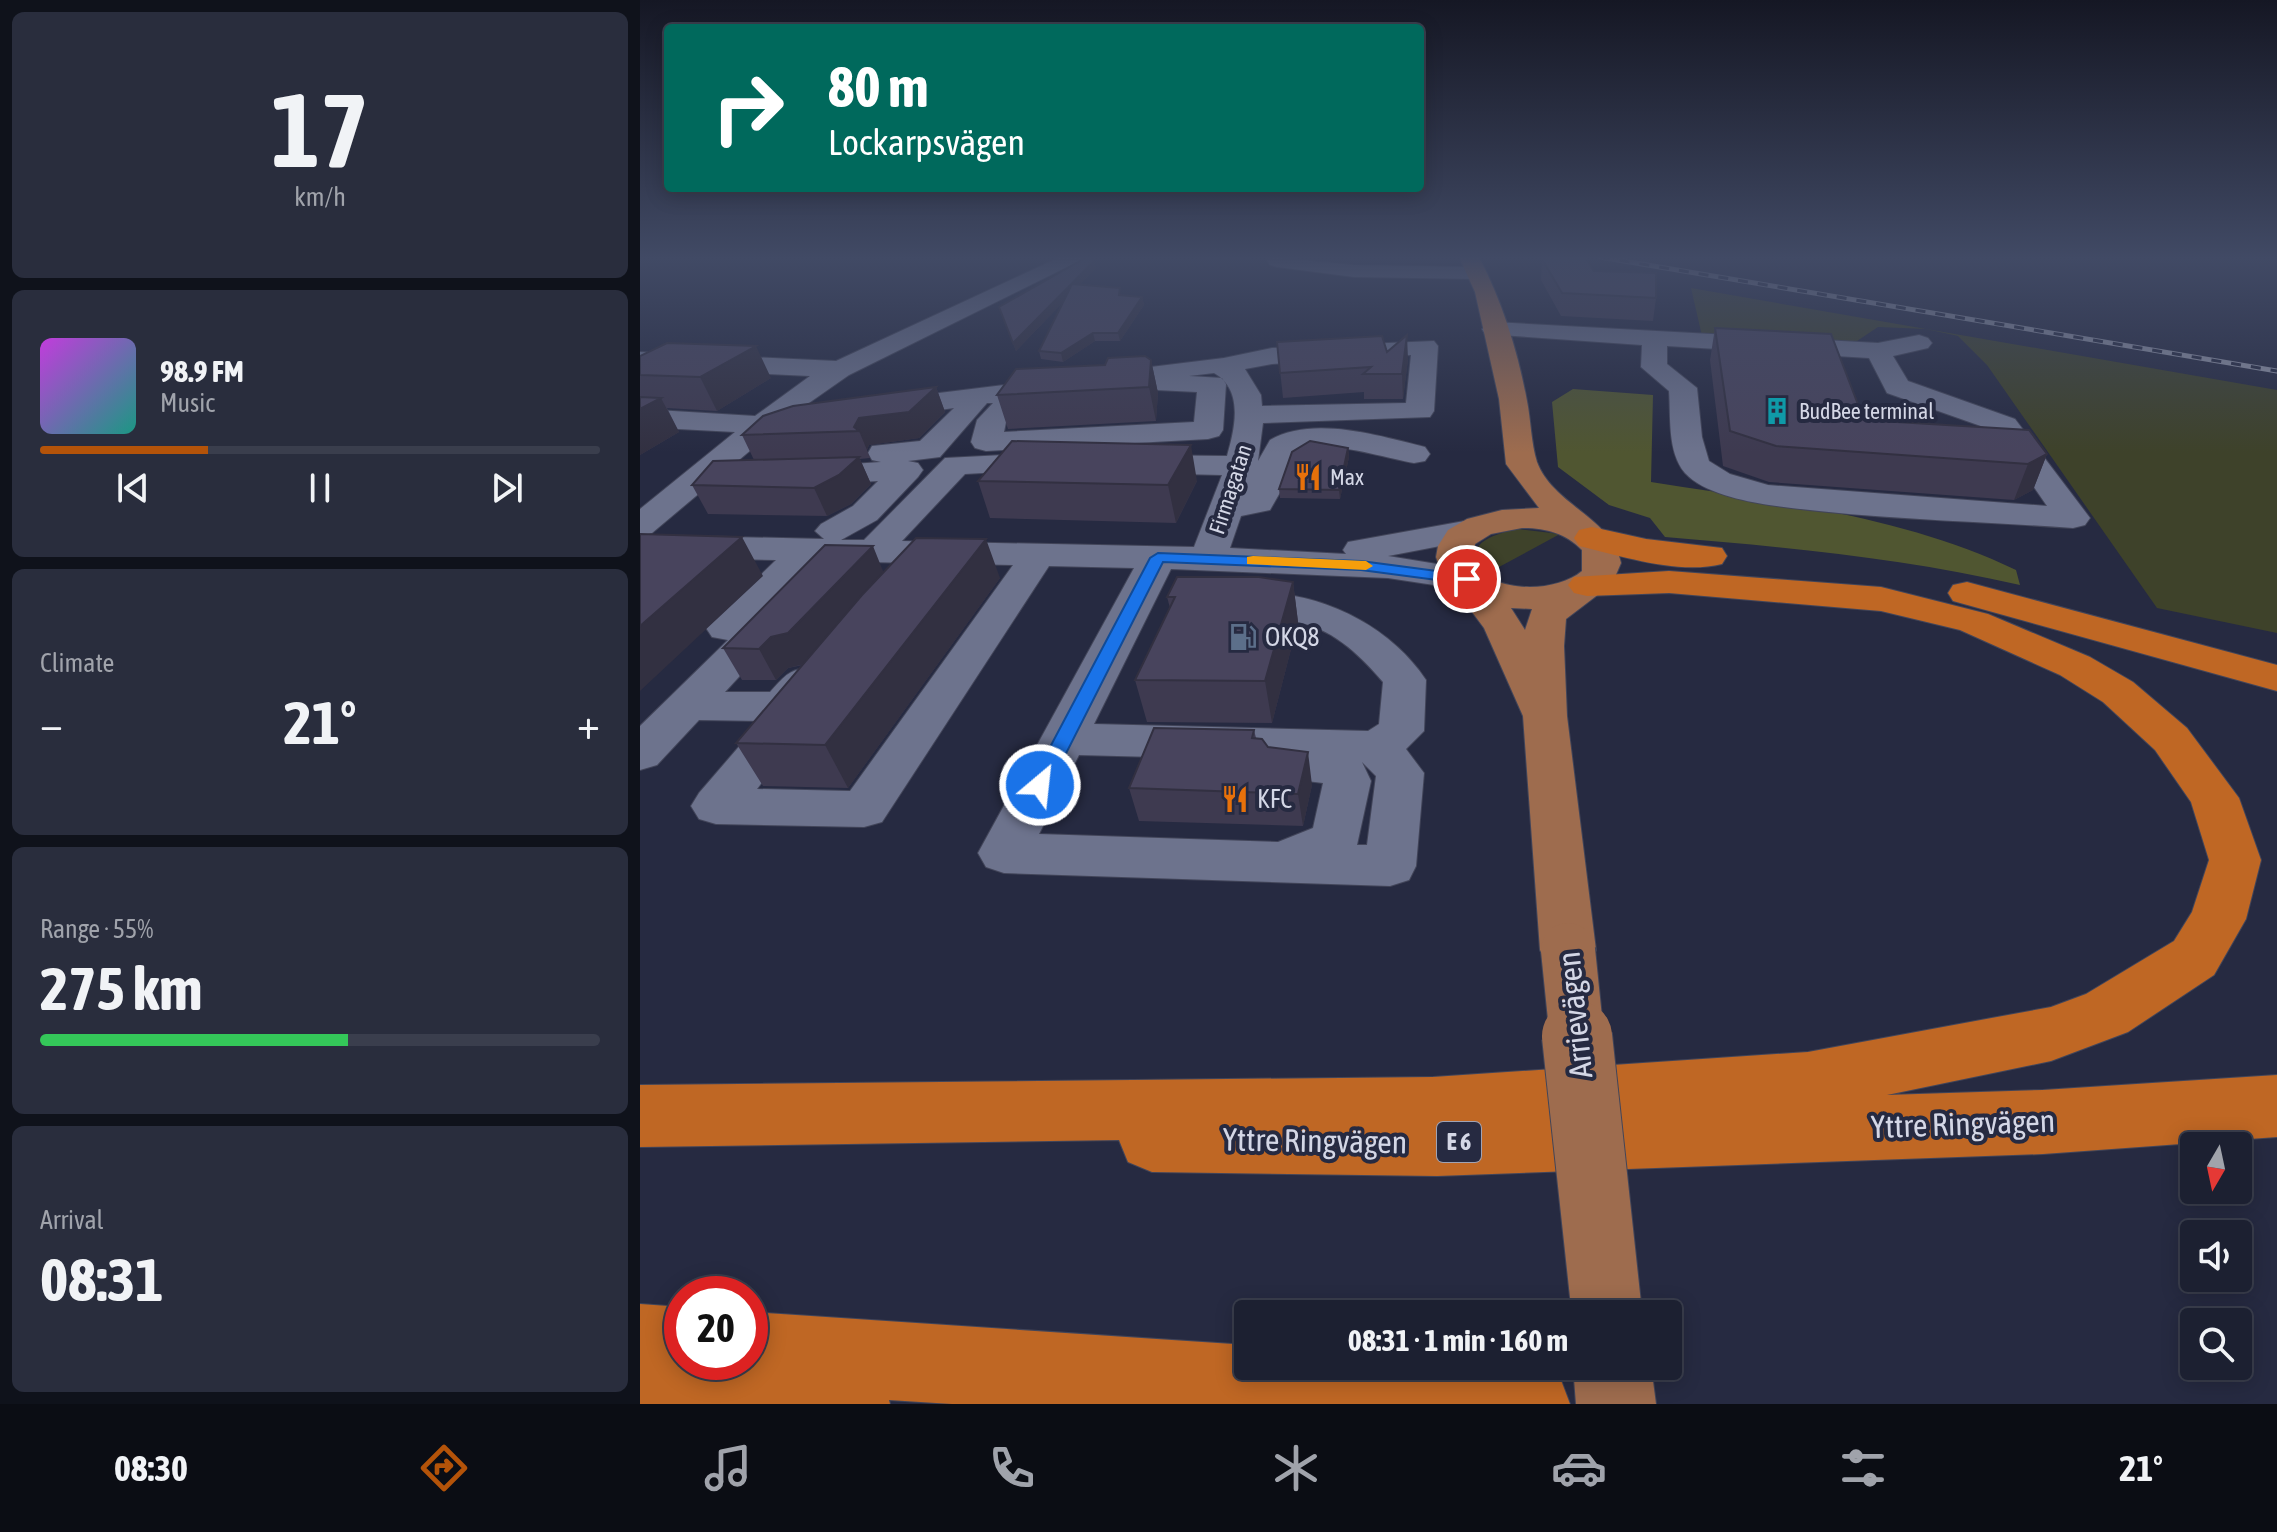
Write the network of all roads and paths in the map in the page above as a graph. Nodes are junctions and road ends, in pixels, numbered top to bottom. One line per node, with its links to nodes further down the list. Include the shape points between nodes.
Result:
1 (938, 323): 10 (street)
2 (1493, 323): 3 (main road)
3 (1494, 329): 6 (street); 19 (main road, via 1513,399)
4 (1919, 343): 5 (street)
5 (1878, 351): 6 (street); 11 (street)
6 (1655, 352): 11 (street, via 1837,359); 11 (street, via 1683,388 1690,462 1726,485 1768,495 2073,518 2005,425)
7 (1263, 358): 9 (street); 15 (street); 15 (street, via 1425,346 1420,411)
8 (640, 360): 10 (street)
9 (1222, 366): 13 (street); 15 (street, Firmagatan, via 1238,376)
10 (840, 369): 16 (street)
11 (1897, 387)
12 (973, 396): 13 (street); 16 (street); 21 (street, via 973,405 929,450)
13 (1011, 396): 17 (street, via 1212,384); 17 (street, via 992,420 986,442)
14 (640, 418): 16 (street)
15 (1257, 419): 17 (street); 20 (street, Firmagatan)
16 (763, 425): 22 (street)
17 (1208, 430)
18 (1414, 454): 23 (street, via 1318,437 1294,439 1278,450 1258,503)
19 (1522, 464): 26 (main road, via 1511,505); 27 (main road, via 1543,493)
20 (1239, 466): 23 (street, Firmagatan); 30 (street, via 956,465)
21 (768, 468): 22 (street); 30 (street, via 907,470 865,513)
22 (709, 470): 24 (street)
23 (1225, 508): 32 (street, Firmagatan)
24 (640, 526)
25 (749, 529): 30 (street)
26 (1475, 529): 27 (main road, via 1530,518); 32 (street, via 1364,550); 34 (main road, via 1455,549 1454,559)
27 (1586, 534): 35 (main road, Arrievägen, via 1604,557 1604,567); 37 (highway, via 1670,553 1809,564 1916,581)
28 (655, 546): 30 (street); 33 (street)
29 (1025, 551): 30 (street); 31 (street); 39 (street, via 864,809 716,806 833,655 782,707)
30 (871, 558): 39 (street); 40 (street)
31 (1158, 558): 32 (street); 36 (street)
32 (1220, 559): 34 (street, via 1388,567)
33 (640, 570)
34 (1470, 581): 35 (main road, via 1509,596 1542,598); 41 (main road, Arrievägen, via 1501,622)
35 (1580, 589): 41 (main road, Arrievägen, via 1553,608 1545,626); 49 (highway, via 1669,582 1881,599 1974,622 2075,666 2118,692 2171,739 2214,798 2235,860 2218,919 2194,958 2107,1013 2051,1034 1808,1082 1433,1108)
36 (1170, 603): 38 (street, via 1300,608 1333,617 1374,644 1405,680); 42 (street)
37 (2277, 678)
38 (1403, 699): 43 (street, via 1378,722 1344,729); 45 (street, via 1401,731)
39 (687, 705): 46 (street)
40 (640, 710)
41 (1545, 716): 51 (main road, Arrievägen, bridge)
42 (1074, 720): 44 (street); 47 (street, via 1004,853)
43 (1272, 723)
44 (1146, 730): 45 (street); 47 (street, via 1195,762 1343,770 1347,781 1336,837)
45 (1377, 747): 47 (street, via 1400,773 1390,866)
46 (640, 754)
47 (1279, 863)
48 (2277, 1106): 50 (highway, Yttre Ringvägen / E 6, via 2043,1122 1437,1143)
49 (640, 1116)
50 (640, 1124)
51 (1606, 1300)
52 (640, 1343): 53 (highway)
53 (664, 1345)
54 (768, 1352): 58 (highway)
55 (640, 1374): 57 (highway)
56 (1613, 1380): 59 (main road)
57 (850, 1404)
58 (1530, 1404)
59 (1616, 1404)

